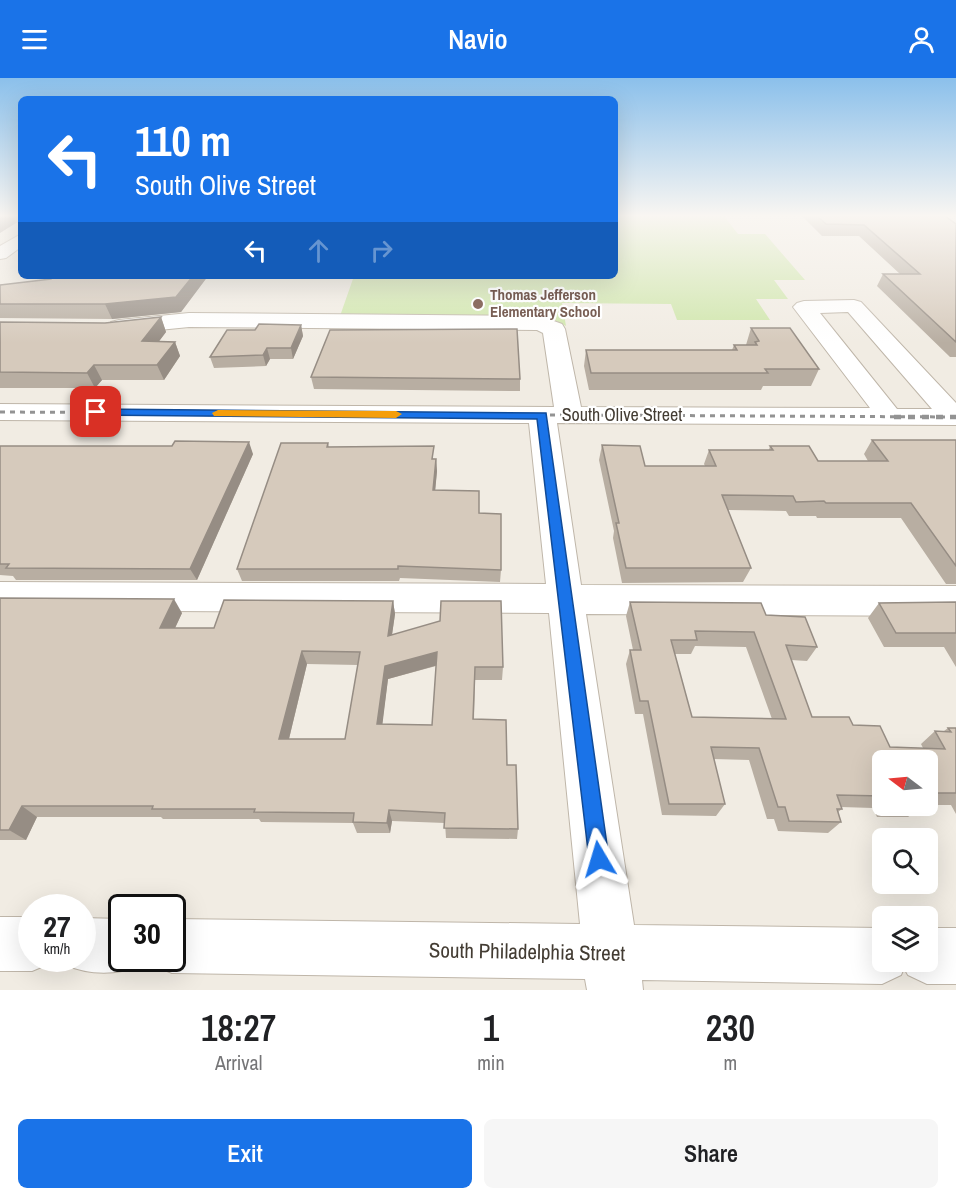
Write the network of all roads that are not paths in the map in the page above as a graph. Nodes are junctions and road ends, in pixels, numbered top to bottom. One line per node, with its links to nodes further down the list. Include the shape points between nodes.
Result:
1 (205, 298): 3 (street)
2 (334, 298): 4 (street)
3 (189, 320): 4 (street); 5 (street)
4 (327, 320): 9 (street, via 540,323 554,329)
5 (101, 328)
6 (956, 383): 7 (street)
7 (924, 384): 10 (street, via 854,306 804,307); 11 (street)
8 (1, 413): 9 (street, South Olive Street)
9 (555, 415): 10 (street, South Olive Street); 13 (street)
10 (890, 417): 11 (street, South Olive Street)
11 (955, 417)
12 (0, 596): 13 (street)
13 (566, 599): 14 (street); 21 (street)
14 (956, 601)
15 (0, 944): 16 (street)
16 (18, 944)
17 (186, 947): 21 (street, South Philadelphia Street)
18 (938, 956): 19 (street)
19 (956, 956)
20 (872, 957): 21 (street, South Philadelphia Street)
21 (613, 972)

